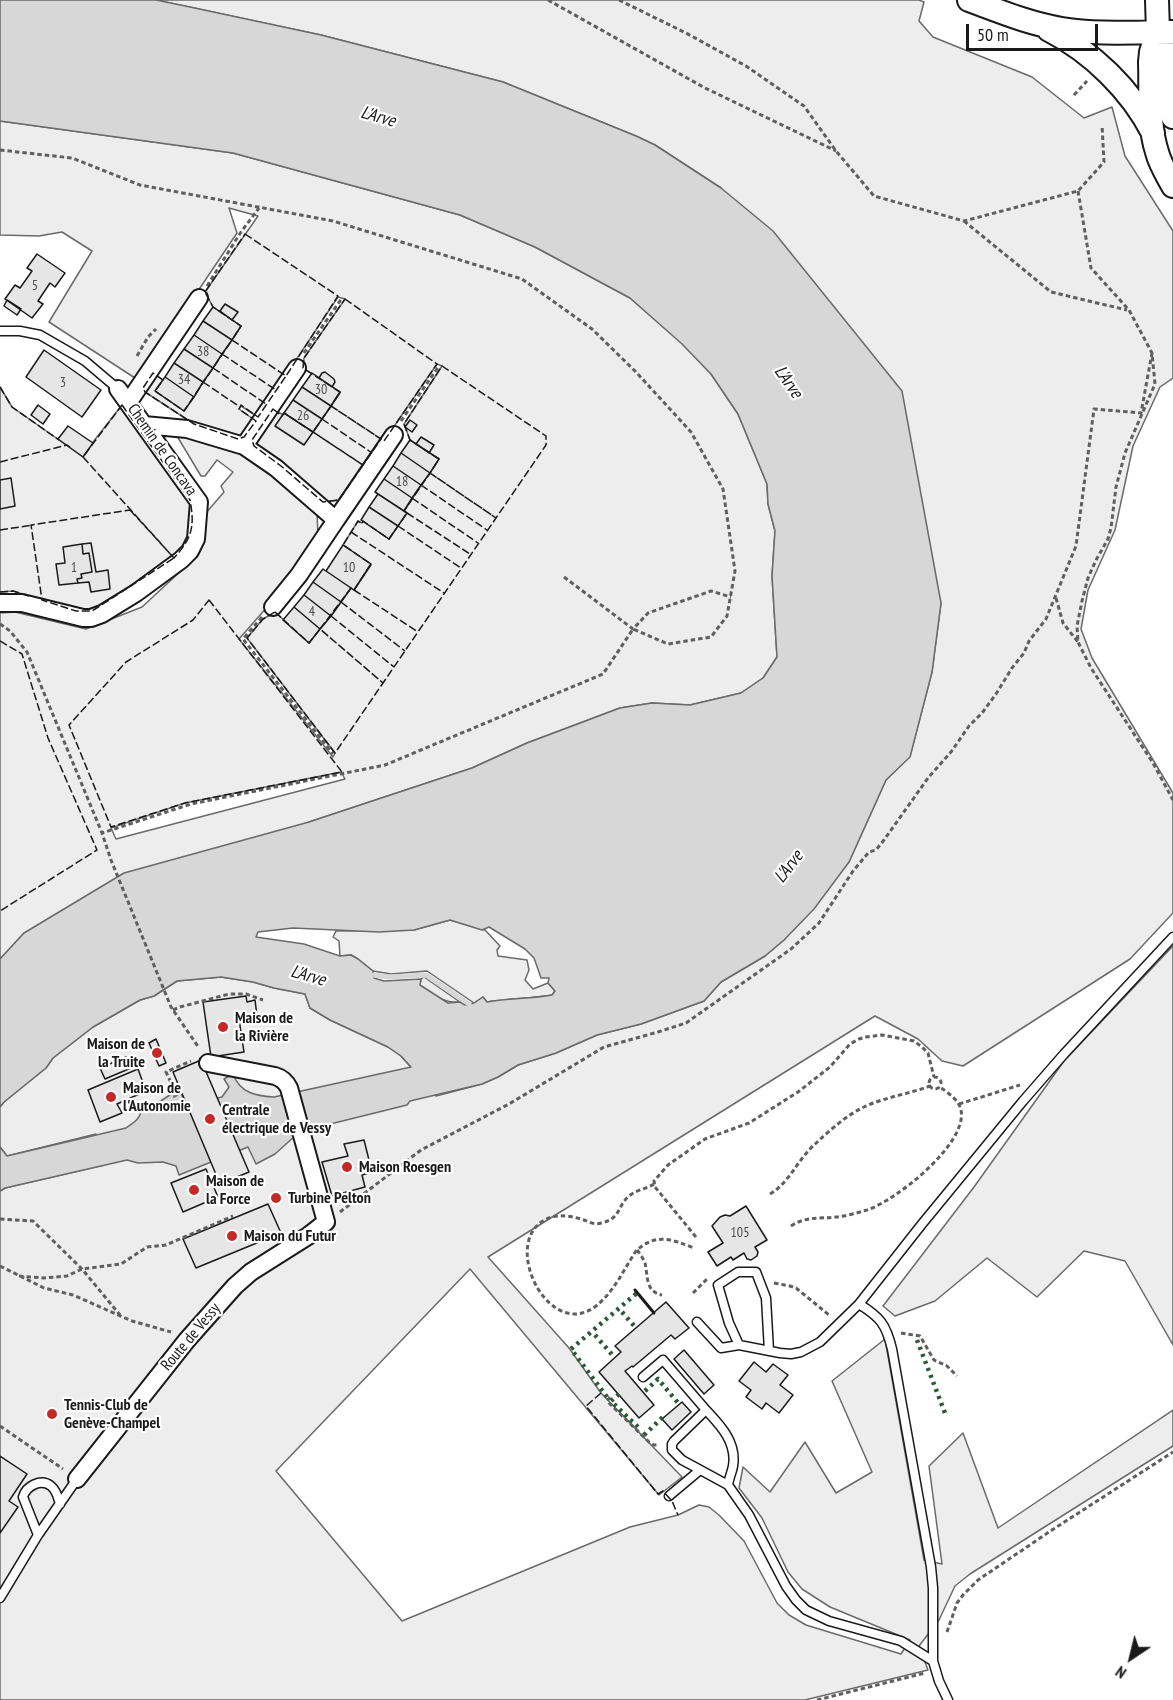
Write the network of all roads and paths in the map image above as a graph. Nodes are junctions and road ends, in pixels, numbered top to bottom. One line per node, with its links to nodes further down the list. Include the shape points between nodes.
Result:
1 (548, 0): 13 (path, via 705,88)
2 (619, 0): 13 (path, via 746,66 804,105)
3 (969, 0): 5 (main road)
4 (1157, 0): 6 (main road)
5 (1034, 22): 6 (main road, via 1082,31); 11 (main road, via 1101,67 1132,100)
6 (1166, 32): 9 (main road); 11 (main road, via 1151,52)
7 (1086, 83): 8 (path)
8 (1074, 95)
9 (1173, 117)
10 (1101, 125): 15 (path, via 1104,162)
11 (1153, 133): 14 (main road, via 1156,151)
12 (0, 150): 16 (path, via 72,158 140,185)
13 (836, 151): 17 (path, via 874,196)
14 (1173, 186)
15 (1078, 191): 17 (path); 20 (path, via 1091,268)
16 (260, 208): 18 (path); 32 (path, via 333,221 522,279 592,328 691,432 723,489 735,571)
17 (964, 221): 20 (path, via 1051,292)
18 (199, 298): 25 (street)
19 (342, 298): 24 (path)
20 (1128, 310): 22 (path)
21 (0, 331): 25 (lane, via 40,334 85,361)
22 (1152, 353): 31 (path, via 1141,413 1094,409 1076,546); 37 (path, via 1155,384 1125,453 1111,528 1082,601)
23 (439, 366): 27 (path)
24 (297, 368): 28 (street)
25 (123, 396): 26 (street, Chemin de Concava)
26 (144, 425): 28 (street, via 187,429); 33 (street, Chemin de Concava, via 199,502 196,539 190,551 136,593 91,618 22,603)
27 (394, 435): 29 (street)
28 (244, 446): 29 (street)
29 (336, 520): 34 (street)
30 (564, 577): 36 (path)
31 (1056, 596): 37 (path, via 1063,623); 55 (path, via 1046,619 982,713 876,850 869,852 853,872 819,923 791,949 686,1023 604,1047 509,1104 421,1150)
32 (730, 597): 36 (path, via 711,591 648,613); 36 (path, via 727,616 711,637 668,644)
33 (0, 603)
34 (273, 607): 38 (path, via 243,639)
35 (0, 624): 40 (path, via 27,651)
36 (633, 629): 40 (path, via 603,674 385,765 192,804)
37 (1078, 642): 39 (path)
38 (333, 754)
39 (1173, 800)
40 (102, 832): 43 (path)
41 (1173, 937): 45 (lane)
42 (263, 1000): 43 (path, via 229,994)
43 (172, 1009): 44 (path)
44 (206, 1059): 49 (path, via 166,1072); 55 (street, via 278,1077 286,1083)
45 (1045, 1076): 50 (path); 67 (lane)
46 (934, 1077): 47 (path); 48 (path, via 941,1080); 51 (path, via 928,1053 914,1041 882,1035 859,1039 798,1092 749,1123 705,1139 668,1166 654,1179)
47 (930, 1086): 48 (path); 52 (path, via 868,1105 849,1116 806,1152 783,1184)
48 (940, 1087): 50 (path)
49 (174, 1089)
50 (959, 1104): 56 (path, via 962,1116 953,1139 930,1167 889,1199 869,1210 806,1219)
51 (654, 1184): 57 (path); 59 (path, via 631,1194 616,1216 604,1222 595,1224 573,1216 548,1218 537,1225 528,1250 533,1281 541,1295 559,1309 574,1313 588,1311 605,1298)
52 (770, 1194)
53 (233, 1216): 61 (path, via 166,1245 147,1247 122,1263)
54 (0, 1219): 61 (path, via 33,1221)
55 (326, 1222): 72 (street, Route de Vessy, via 243,1278)
56 (791, 1226)
57 (696, 1237)
58 (694, 1248): 59 (path, via 660,1239)
59 (637, 1250): 66 (path, via 645,1263 650,1286)
60 (0, 1266): 62 (path)
61 (82, 1269): 62 (path, via 67,1276); 68 (path)
62 (19, 1276): 68 (path)
63 (710, 1276): 65 (path)
64 (761, 1284): 70 (path, via 796,1288); 73 (lane, via 756,1272 738,1272 718,1285); 74 (lane, via 766,1298)
65 (693, 1293)
66 (662, 1294)
67 (859, 1304): 70 (lane); 71 (lane, via 878,1317)
68 (122, 1317): 72 (path)
69 (697, 1322): 73 (lane, via 721,1348)
70 (839, 1324): 74 (lane, via 820,1342 801,1352)
71 (888, 1332): 75 (path, via 920,1336 934,1360); 92 (lane, via 931,1567)
72 (187, 1340): 85 (street, Route de Vessy)
73 (739, 1345): 74 (lane)
74 (769, 1351)
75 (957, 1376)
76 (643, 1377): 78 (lane, via 663,1360)
77 (610, 1397): 81 (path, via 607,1401)
78 (706, 1410): 82 (lane); 86 (lane, via 725,1431 730,1444 733,1460)
79 (0, 1426): 85 (path)
80 (644, 1430): 81 (path)
81 (640, 1434): 82 (path, via 654,1445)
82 (672, 1444): 84 (lane, via 677,1456)
83 (1173, 1452): 91 (path, via 970,1587 957,1603)
84 (700, 1470): 86 (lane); 87 (lane)
85 (77, 1479): 88 (lane, Route de Vessy)
86 (728, 1485): 92 (lane, via 749,1515 786,1586 806,1610 829,1621 901,1641)
87 (669, 1496)
88 (60, 1504): 89 (lane, Route de Vessy); 89 (lane, via 57,1493 42,1482 25,1492 23,1497)
89 (38, 1535): 90 (lane, Route de Vessy)
90 (0, 1598)
91 (946, 1636)
92 (934, 1665): 93 (path); 94 (lane)
93 (817, 1700)
94 (948, 1700)

